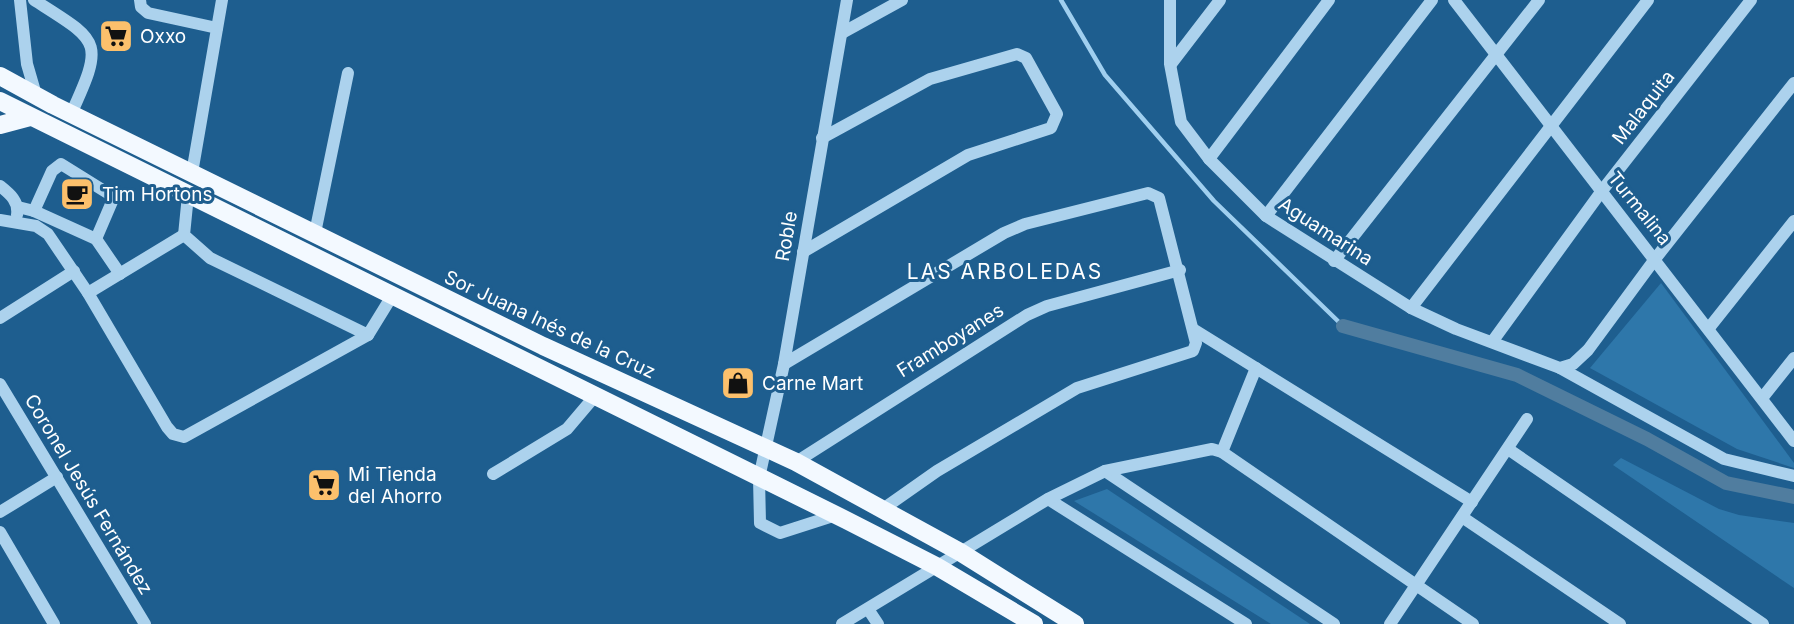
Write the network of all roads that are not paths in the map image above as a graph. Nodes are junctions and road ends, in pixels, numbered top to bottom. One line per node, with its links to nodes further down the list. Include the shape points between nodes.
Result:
1 (20, 0): 22 (street, via 27,64)
2 (34, 0): 24 (street, via 76,25 91,46 92,68)
3 (139, 0): 15 (street, via 148,13)
4 (222, 0): 15 (street)
5 (847, 0): 16 (street, Roble)
6 (902, 0): 16 (street)
7 (1170, 0): 18 (street, Aguamarina)
8 (1220, 0): 18 (street)
9 (1329, 0): 29 (street)
10 (1432, 0): 36 (street)
11 (1454, 0): 17 (street, Turmalina)
12 (1539, 0): 17 (street)
13 (1648, 0): 26 (street)
14 (1751, 0): 32 (street, Malaquita)
15 (217, 29): 30 (street)
16 (842, 33): 28 (street, Roble)
17 (1496, 56): 26 (street, Turmalina); 46 (street)
18 (1170, 64): 29 (street, Aguamarina, via 1181,122)
19 (348, 73): 40 (street)
20 (0, 76): 22 (main road, Sor Juana Inés de la Cruz)
21 (1794, 83): 45 (street)
22 (36, 95): 24 (main road, Sor Juana Inés de la Cruz)
23 (0, 101): 25 (main road)
24 (71, 114): 30 (main road, Sor Juana Inés de la Cruz)
25 (30, 117): 27 (main road); 33 (main road)
26 (1550, 124): 32 (street, Turmalina); 52 (street)
27 (0, 125)
28 (822, 138): 43 (street, Roble); 43 (street, via 938,76 1017,54 1026,58 1057,119 1051,128 968,155)
29 (1209, 159): 36 (street, Aguamarina)
30 (192, 173): 40 (main road, Sor Juana Inés de la Cruz)
31 (0, 186): 34 (street)
32 (1601, 192): 45 (street, Turmalina); 57 (street, Malaquita)
33 (188, 195): 41 (street); 44 (main road)
34 (18, 207): 35 (street); 39 (street)
35 (34, 211): 42 (street); 42 (street, via 51,171 61,164 114,197)
36 (1266, 216): 46 (street, Aguamarina)
37 (0, 220): 39 (street)
38 (1794, 221): 54 (street)
39 (16, 222): 47 (street, via 48,234)
40 (315, 233): 44 (main road); 67 (main road, Sor Juana Inés de la Cruz)
41 (184, 234): 49 (street); 56 (street, via 210,258)
42 (96, 239): 49 (street)
43 (803, 252): 59 (street, Roble)
44 (306, 253): 51 (main road)
45 (1655, 258): 54 (street, Turmalina); 61 (street, via 1588,350 1573,364)
46 (1334, 261): 52 (street, Aguamarina)
47 (74, 271): 50 (street); 53 (street)
48 (1180, 271): 55 (street); 59 (street, via 1156,196 1135,196 1004,233); 70 (street, Framboyanes, via 1027,315)
49 (120, 274): 50 (street)
50 (88, 293): 56 (street, via 167,427 184,437)
51 (392, 296): 56 (street); 63 (main road)
52 (1411, 308): 57 (street, Aguamarina)
53 (0, 318)
54 (1709, 328): 64 (street, Turmalina)
55 (1193, 329): 60 (street); 78 (street, via 1195,348 1191,353 1077,387)
56 (368, 335)
57 (1492, 342): 61 (street, Aguamarina)
58 (1794, 358): 64 (street)
59 (784, 364): 67 (street, Roble)
60 (1256, 368): 69 (street); 77 (street)
61 (1560, 368): 73 (street, Aguamarina, via 1724,459)
62 (0, 383): 74 (street, Coronel Jesús Fernández)
63 (595, 396): 72 (street, via 567,429); 75 (main road)
64 (1763, 397): 66 (street, Turmalina)
65 (1527, 419): 68 (street)
66 (1794, 441)
67 (766, 448): 70 (main road, Sor Juana Inés de la Cruz); 75 (street, Roble)
68 (1508, 449): 77 (street); 99 (street)
69 (1222, 452): 71 (street, via 1206,449); 85 (street)
70 (796, 462): 78 (main road, Sor Juana Inés de la Cruz)
71 (1105, 471): 76 (street); 95 (street)
72 (493, 474)
73 (1794, 476)
74 (57, 477): 79 (street); 89 (street, Coronel Jesús Fernández)
75 (759, 478): 80 (main road); 80 (street, Roble, via 760,523 780,533)
76 (1048, 499): 83 (street); 94 (street)
77 (1472, 502): 81 (street)
78 (883, 509): 83 (main road, Sor Juana Inés de la Cruz)
79 (0, 512)
80 (836, 515): 84 (main road)
81 (1462, 517): 85 (street); 98 (street)
82 (0, 532): 88 (street)
83 (960, 552): 84 (street); 87 (main road, Sor Juana Inés de la Cruz)
84 (936, 566): 86 (street); 92 (main road)
85 (1416, 585): 96 (street); 97 (street)
86 (868, 608): 90 (street); 91 (street)
87 (1052, 618): 93 (main road, Sor Juana Inés de la Cruz)
88 (54, 624)
89 (145, 624)
90 (842, 624)
91 (878, 624)
92 (1034, 624)
93 (1075, 624)
94 (1246, 624)
95 (1334, 624)
96 (1390, 624)
97 (1473, 624)
98 (1620, 624)
99 (1762, 624)

